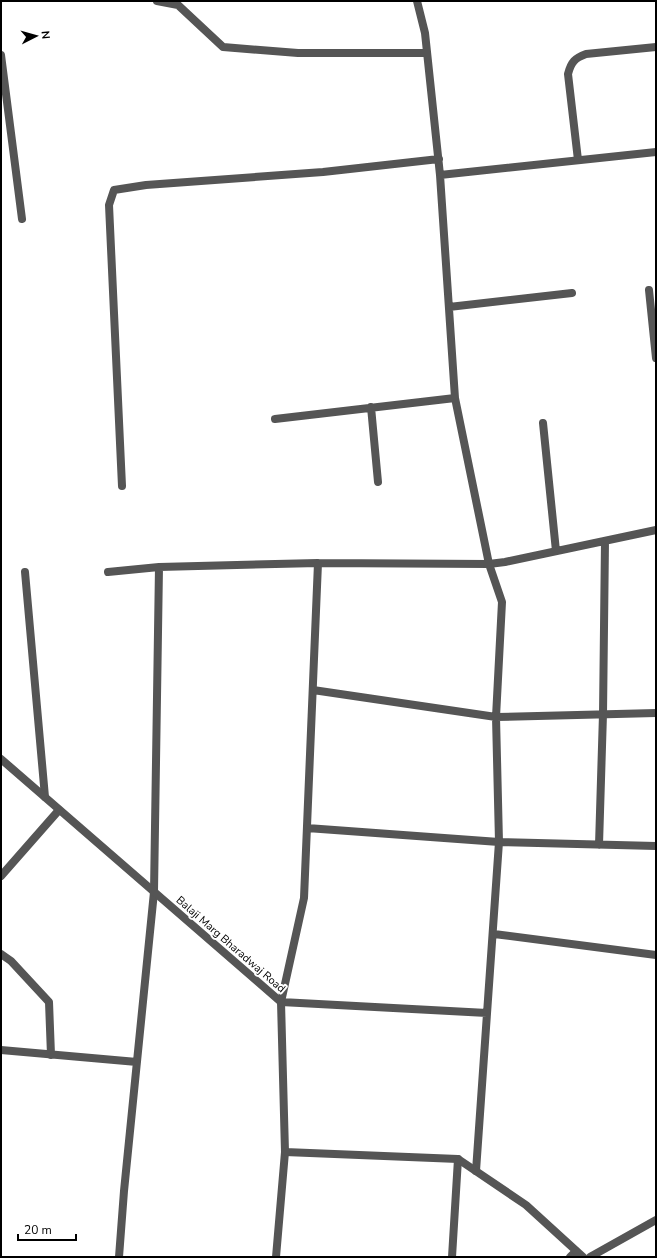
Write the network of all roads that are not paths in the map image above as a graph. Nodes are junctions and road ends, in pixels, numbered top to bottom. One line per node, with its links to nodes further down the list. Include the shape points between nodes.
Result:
1 (158, 1): 3 (street)
2 (417, 1): 5 (street, via 425,32)
3 (179, 3): 5 (street, via 223,47 298,53)
4 (656, 47): 9 (street, via 586,54 576,58 570,65 568,74)
5 (427, 53): 8 (street)
6 (1, 55): 11 (street)
7 (656, 152): 9 (street)
8 (439, 159): 10 (street); 21 (street, via 114,190 109,204)
9 (578, 160): 10 (street)
10 (440, 175): 14 (street)
11 (22, 219)
12 (649, 290): 15 (street)
13 (572, 293): 14 (street)
14 (449, 307): 16 (street)
15 (656, 358)
16 (455, 398): 17 (street); 26 (street)
17 (371, 408): 18 (street); 20 (street)
18 (275, 419)
19 (543, 423): 24 (street)
20 (378, 482)
21 (122, 486)
22 (656, 530): 23 (street)
23 (605, 541): 24 (street); 32 (street)
24 (556, 551): 26 (street)
25 (318, 563): 26 (street); 27 (street); 30 (street)
26 (489, 564): 33 (street, via 502,602)
27 (160, 567): 29 (street); 42 (street)
28 (25, 572): 35 (street)
29 (108, 572)
30 (313, 690): 33 (street); 37 (street)
31 (656, 713): 32 (street)
32 (604, 714): 33 (street); 39 (street)
33 (496, 717): 38 (street)
34 (1, 759): 35 (street, Balaji Marg Bharadwaj Road)
35 (45, 797): 36 (street, Balaji Marg Bharadwaj Road)
36 (59, 810): 41 (street); 42 (street, Balaji Marg Bharadwaj Road)
37 (307, 828): 38 (street); 46 (street, via 304,898)
38 (499, 842): 39 (street); 43 (street)
39 (599, 845): 40 (street)
40 (656, 846)
41 (1, 876)
42 (154, 892): 46 (street, Balaji Marg Bharadwaj Road); 50 (street)
43 (494, 934): 45 (street); 47 (street)
44 (1, 954): 49 (street, via 11,961 49,1002)
45 (656, 955)
46 (281, 1002): 47 (street); 51 (street, Balaji Marg Bharadwaj Road)
47 (487, 1013): 53 (street)
48 (1, 1050): 49 (street)
49 (51, 1055): 50 (street)
50 (137, 1062): 56 (street)
51 (284, 1152): 52 (street); 57 (street, Balaji Marg Bharadwaj Road)
52 (458, 1159): 53 (street); 58 (street)
53 (476, 1171): 55 (street, via 526,1204)
54 (656, 1220): 59 (street)
55 (576, 1255)
56 (120, 1257)
57 (276, 1257)
58 (452, 1257)
59 (590, 1257)

